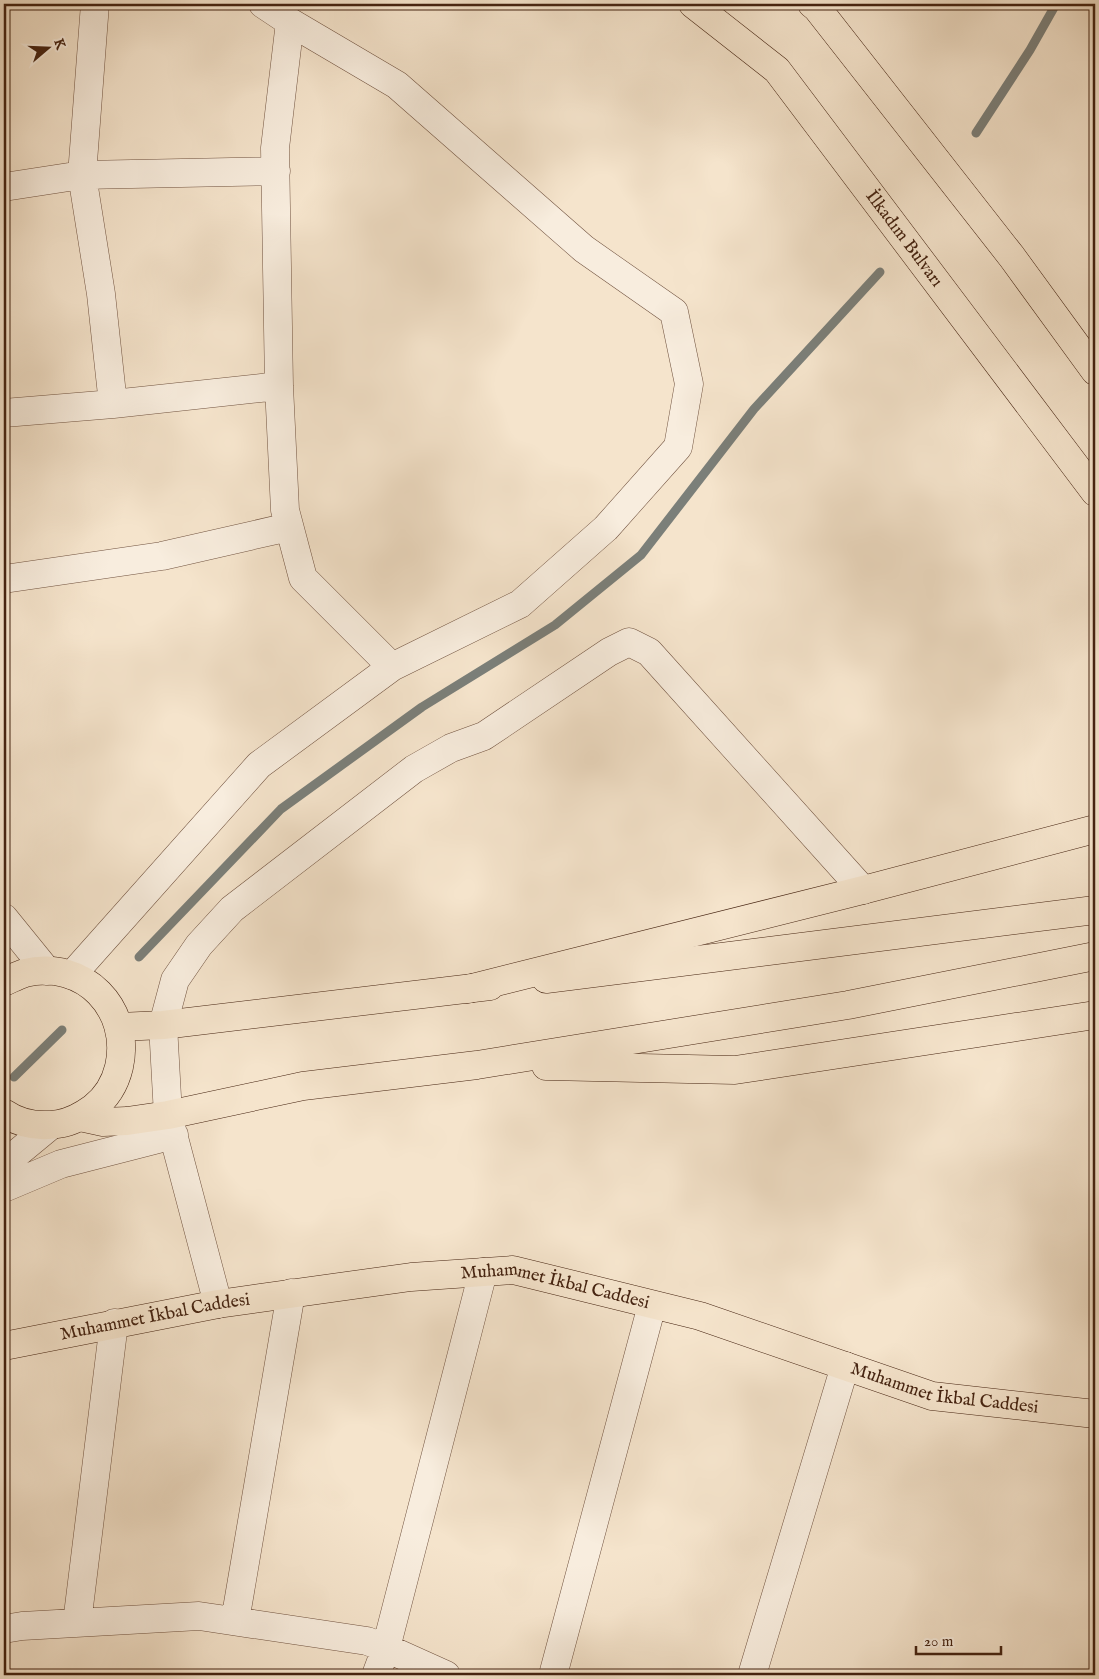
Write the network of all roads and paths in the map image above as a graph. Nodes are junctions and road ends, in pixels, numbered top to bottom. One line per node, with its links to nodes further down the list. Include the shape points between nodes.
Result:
1 (95, 4): 7 (street)
2 (263, 4): 5 (street)
3 (693, 4): 13 (main road, İlkadım Bulvarı, via 777,70)
4 (812, 4): 9 (main road, via 1012,257)
5 (290, 22): 6 (street); 16 (street, via 397,85 584,249 674,312 689,384 678,447 606,528 520,604)
6 (276, 170): 7 (street); 10 (street)
7 (82, 175): 8 (street); 11 (street, via 101,294)
8 (4, 187)
9 (1095, 370)
10 (280, 386): 11 (street); 14 (street, via 285,510)
11 (113, 404): 12 (street)
12 (4, 413)
13 (1095, 492)
14 (289, 527): 15 (street, via 162,556); 16 (street, via 303,578)
15 (4, 579)
16 (392, 667): 22 (street, via 260,765)
17 (1095, 829): 18 (main road)
18 (863, 890): 24 (main road); 26 (street, via 650,652 629,642 484,736 451,748 414,769 232,909 199,944 175,980)
19 (1095, 910): 24 (main road)
20 (4, 918): 22 (street)
21 (1095, 956): 28 (main road, via 848,1005)
22 (59, 973): 23 (main road, via 24,974); 27 (main road, via 85,982 106,1001)
23 (4, 982)
24 (468, 989): 26 (main road)
25 (1095, 1015): 28 (main road, via 735,1070)
26 (163, 1025): 27 (main road); 31 (street)
27 (119, 1027): 30 (main road, via 122,1053 116,1079 101,1101)
28 (477, 1065): 31 (main road, via 303,1086)
29 (4, 1113): 32 (main road, via 30,1124)
30 (80, 1117): 31 (main road, via 103,1122); 32 (main road)
31 (171, 1125): 34 (street); 37 (street)
32 (50, 1126): 33 (street)
33 (4, 1164)
34 (4, 1188)
35 (483, 1272): 36 (main road, Muhammet İkbal Caddesi, via 411,1277); 38 (main road, Muhammet İkbal Caddesi, via 513,1270); 46 (street)
36 (291, 1293): 37 (main road, Muhammet İkbal Caddesi); 43 (street)
37 (218, 1304): 39 (main road, Muhammet İkbal Caddesi)
38 (652, 1304): 41 (main road, Muhammet İkbal Caddesi, via 700,1316); 49 (street)
39 (114, 1323): 40 (main road, Muhammet İkbal Caddesi); 44 (street)
40 (4, 1346)
41 (845, 1366): 42 (main road, Muhammet İkbal Caddesi, via 932,1396); 50 (street)
42 (1095, 1414)
43 (235, 1621): 44 (street, via 199,1616); 46 (street, via 367,1642)
44 (76, 1623): 45 (street)
45 (4, 1629)
46 (386, 1648): 47 (street); 48 (street)
47 (376, 1675)
48 (446, 1675)
49 (553, 1675)
50 (752, 1675)

